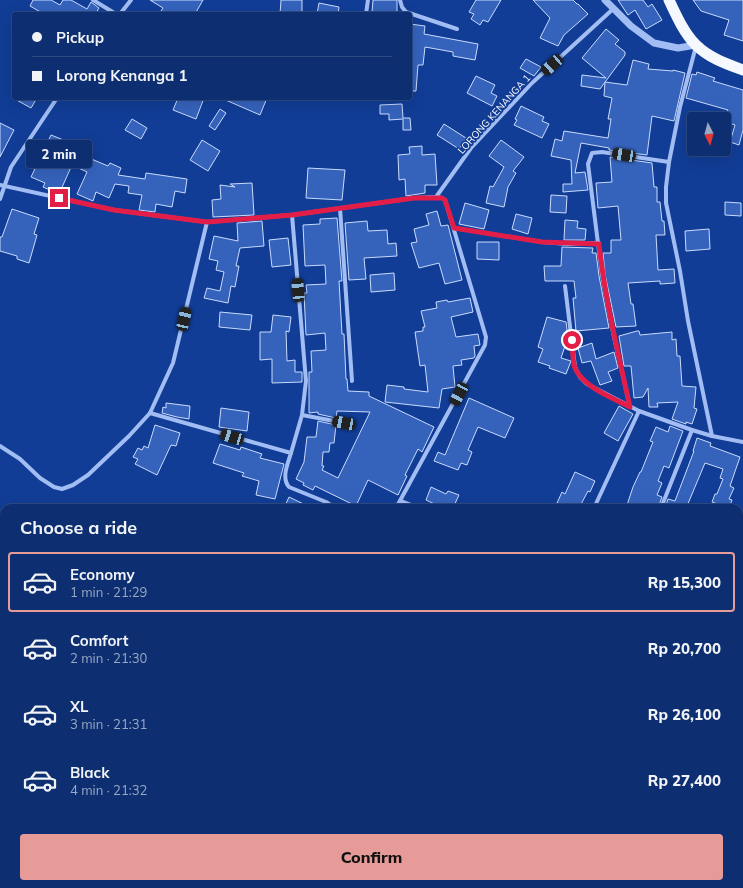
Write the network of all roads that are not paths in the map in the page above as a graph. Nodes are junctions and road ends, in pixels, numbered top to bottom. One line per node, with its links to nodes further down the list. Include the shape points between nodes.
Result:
1 (93, 0): 8 (street)
2 (131, 0): 9 (street)
3 (368, 0): 10 (street)
4 (400, 0): 11 (street)
5 (605, 0): 7 (street)
6 (668, 0): 14 (highway)
7 (613, 9): 14 (street, via 654,43 678,48); 19 (street, LORONG KENANGA 1, via 532,82 471,148)
8 (113, 12)
9 (122, 12)
10 (366, 12)
11 (406, 12)
12 (412, 14): 13 (street)
13 (457, 29)
14 (696, 45): 15 (highway, via 714,58); 17 (street)
15 (743, 70)
16 (56, 100): 18 (street, via 11,167)
17 (669, 162): 25 (street, via 592,153 588,164); 34 (street, via 666,203)
18 (2, 186): 20 (street); 23 (street, via 114,210)
19 (436, 197): 21 (street); 24 (street, via 445,200)
20 (0, 199)
21 (340, 208): 22 (street); 27 (street)
22 (292, 215): 23 (street); 31 (street, via 306,380)
23 (207, 222): 30 (street, via 173,363)
24 (454, 228): 25 (street, via 542,242); 38 (street, via 486,337 485,345)
25 (599, 244): 28 (street, via 612,329)
26 (565, 286): 28 (street, via 575,367 580,377 587,384)
27 (352, 381)
28 (630, 407): 29 (street)
29 (639, 411): 33 (street); 42 (street)
30 (150, 412): 36 (street, via 88,475 73,486 62,489 40,478); 37 (street)
31 (302, 415): 32 (street); 37 (street)
32 (344, 423)
33 (692, 430): 34 (street); 43 (street)
34 (712, 436): 35 (street)
35 (743, 442)
36 (0, 446)
37 (291, 453): 39 (street, via 286,483)
38 (401, 501): 40 (street); 41 (street)
39 (329, 504)
40 (399, 504)
41 (409, 504)
42 (596, 504)
43 (663, 504)

